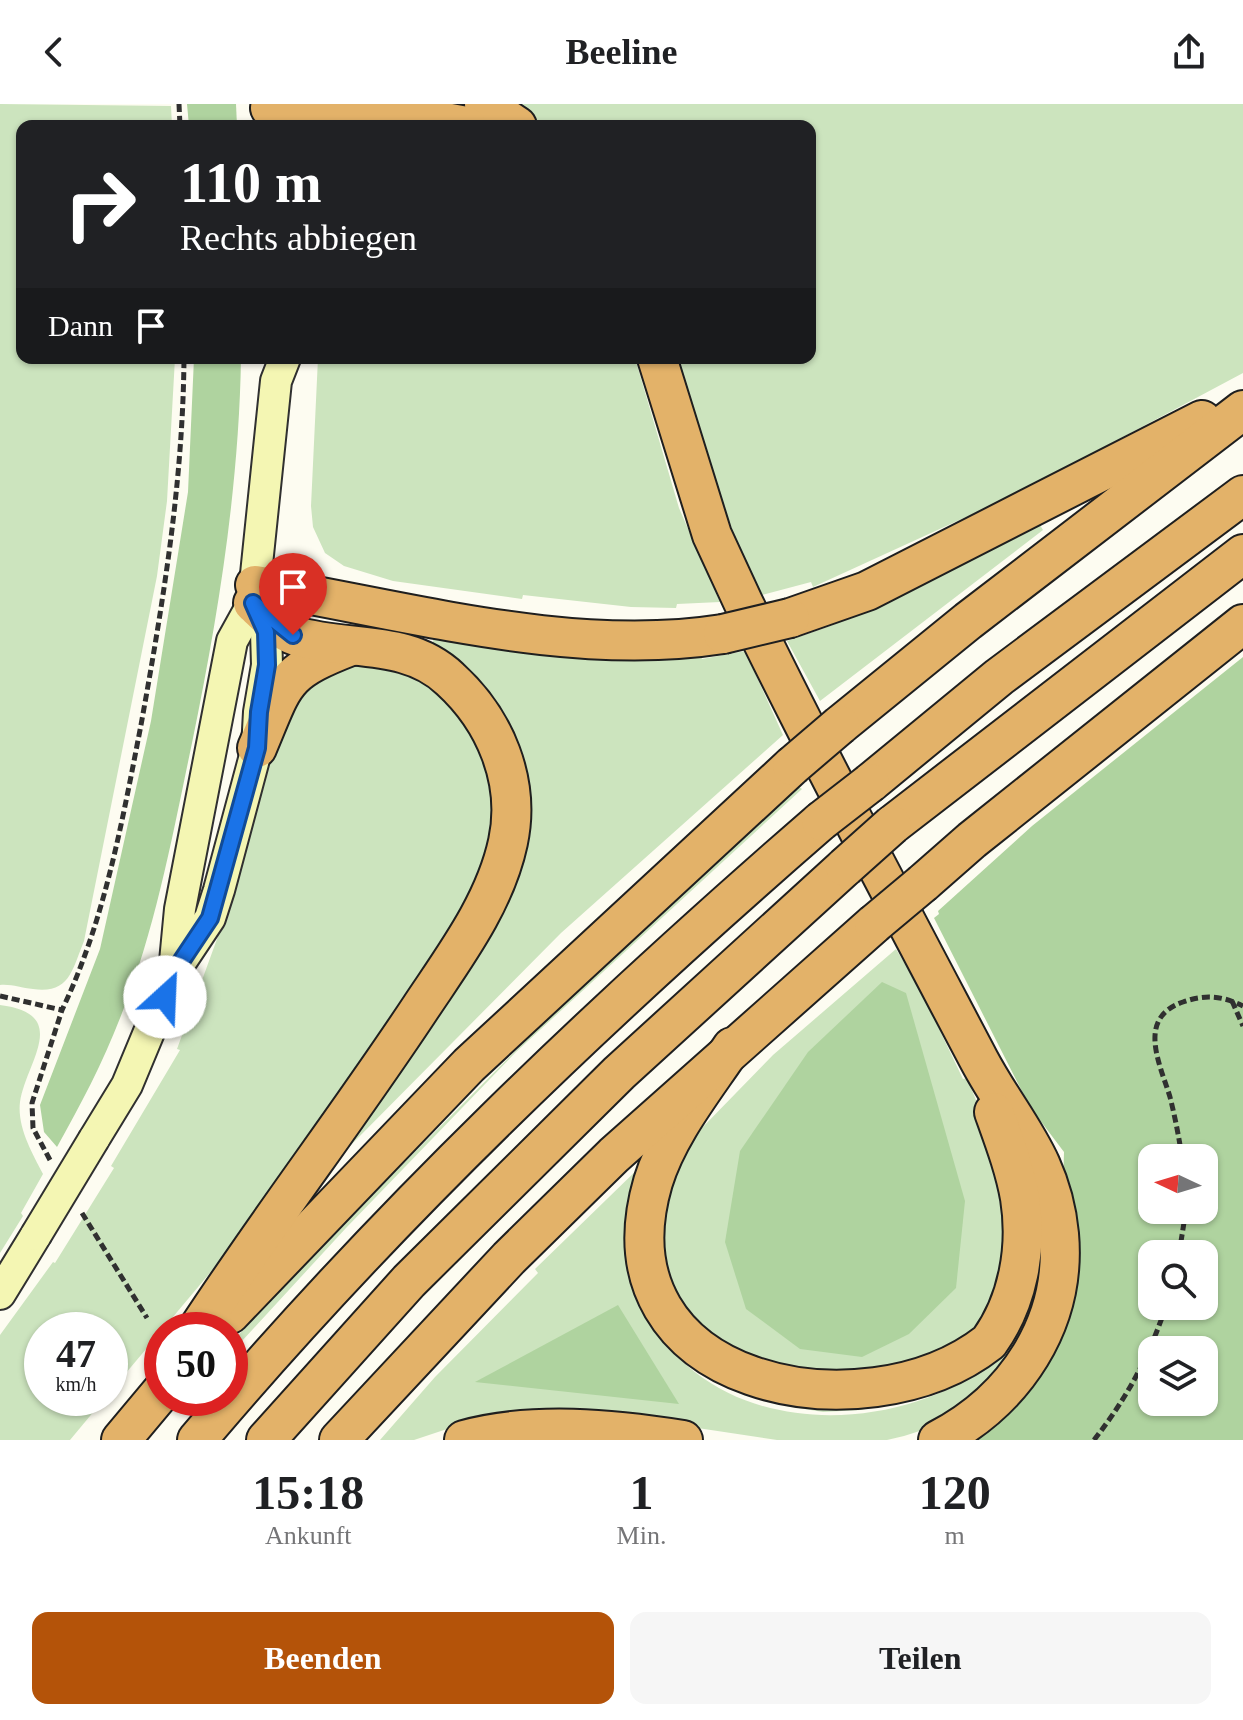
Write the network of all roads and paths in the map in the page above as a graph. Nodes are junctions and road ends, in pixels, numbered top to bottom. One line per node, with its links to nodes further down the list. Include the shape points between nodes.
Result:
1 (484, 104): 6 (highway)
2 (272, 116): 3 (highway)
3 (321, 120)
4 (391, 120): 5 (highway)
5 (435, 120)
6 (508, 120)
7 (184, 364): 19 (path, via 178,489 165,580 129,786 98,923 62,1010)
8 (659, 364): 24 (highway, via 712,535)
9 (277, 366): 14 (main road)
10 (1243, 398): 14 (highway, bridge, via 867,591 826,608 723,634 618,643)
11 (1243, 410): 28 (highway, bridge, via 968,621 792,766 469,1065)
12 (1243, 495): 32 (highway, bridge, via 999,677 821,821 624,995 328,1294)
13 (1243, 554): 33 (highway, bridge, via 845,867 619,1073 409,1281)
14 (254, 594): 16 (highway, via 293,635); 17 (main road, via 266,632 267,665); 18 (main road, via 232,641 180,909)
15 (1243, 624): 23 (highway, bridge, via 972,840)
16 (357, 644): 17 (highway, via 321,656 288,680); 27 (highway, via 414,657 438,669 480,711 509,782 508,841 489,897 443,973)
17 (257, 748): 18 (main road, via 210,918)
18 (174, 972): 26 (main road, bridge, via 127,1085)
19 (0, 996)
20 (1232, 1000): 21 (path); 22 (path); 25 (path, via 1204,995 1162,1014 1154,1055)
21 (1243, 1006)
22 (1243, 1026)
23 (732, 1047): 31 (highway, via 656,1175 647,1225 650,1280 681,1347 720,1386 759,1408); 34 (highway, via 509,1258)
24 (980, 1063): 30 (highway, via 1020,1199 1020,1267 1008,1310 977,1357 950,1384 912,1407); 37 (highway, via 1042,1166 1056,1211 1060,1260 1051,1312 1026,1364 992,1404)
25 (1179, 1144)
26 (0, 1294)
27 (209, 1312)
28 (232, 1312)
29 (1160, 1320): 38 (path, via 1136,1382)
30 (858, 1422)
31 (814, 1423)
32 (197, 1440)
33 (266, 1440)
34 (339, 1440)
35 (464, 1440): 36 (highway, via 546,1429)
36 (683, 1440)
37 (938, 1440)
38 (1094, 1440)

